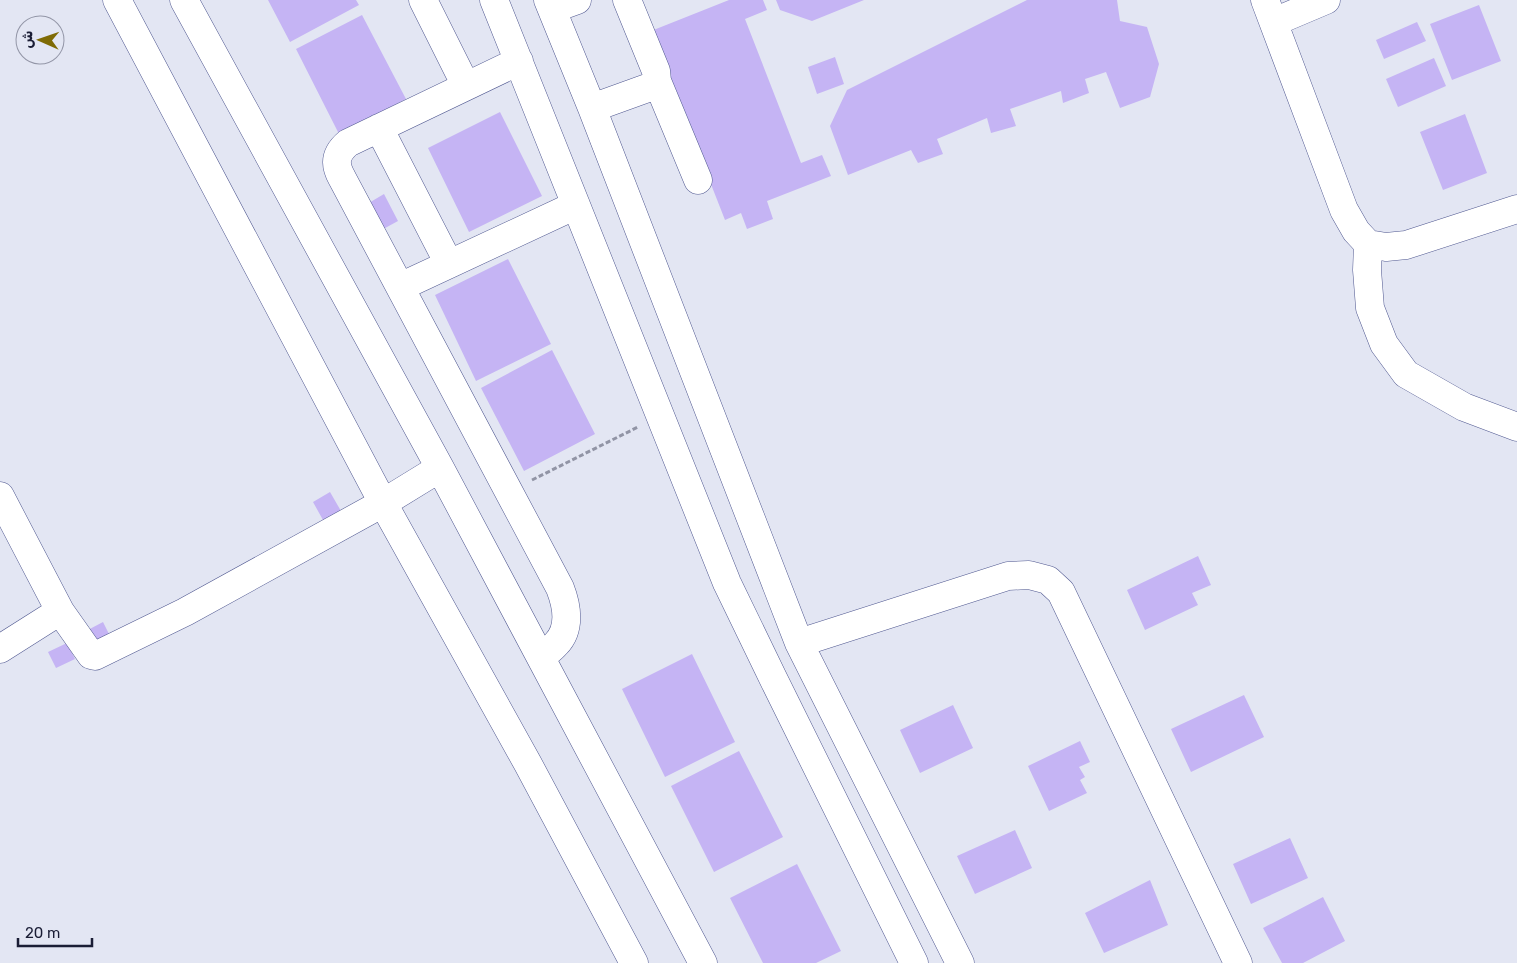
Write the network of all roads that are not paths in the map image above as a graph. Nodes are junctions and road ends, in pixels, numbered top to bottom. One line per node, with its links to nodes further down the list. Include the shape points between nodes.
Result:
1 (117, 0): 24 (street)
2 (184, 0): 22 (street)
3 (423, 0): 12 (street)
4 (494, 0): 10 (street)
5 (577, 0): 8 (street)
6 (628, 0): 11 (street)
7 (1326, 0): 9 (street)
8 (550, 5): 13 (street)
9 (1269, 11): 18 (street, via 1344,210)
10 (519, 61): 12 (street); 16 (street)
11 (657, 81): 13 (street, via 653,86); 15 (street)
12 (466, 86): 14 (street)
13 (592, 108): 26 (street)
14 (379, 128): 19 (street); 20 (street, via 341,149 337,156 338,172)
15 (698, 180)
16 (576, 205): 19 (street); 31 (street, via 731,590)
17 (1517, 209): 18 (street, via 1406,245 1386,247)
18 (1368, 244): 21 (street, via 1370,308 1384,344 1406,374 1464,407)
19 (449, 264): 20 (street)
20 (400, 287): 28 (street, via 565,600 567,613 562,635 557,644)
21 (1517, 427)
22 (440, 468): 24 (street); 28 (street)
23 (0, 496): 25 (street)
24 (383, 503): 25 (street, via 185,612 99,655 91,655); 29 (street)
25 (60, 611): 27 (street)
26 (799, 643): 32 (street); 33 (street, via 1008,576 1029,575 1048,580 1061,592)
27 (0, 649)
28 (541, 657): 30 (street)
29 (634, 963)
30 (704, 963)
31 (914, 963)
32 (960, 963)
33 (1238, 963)

